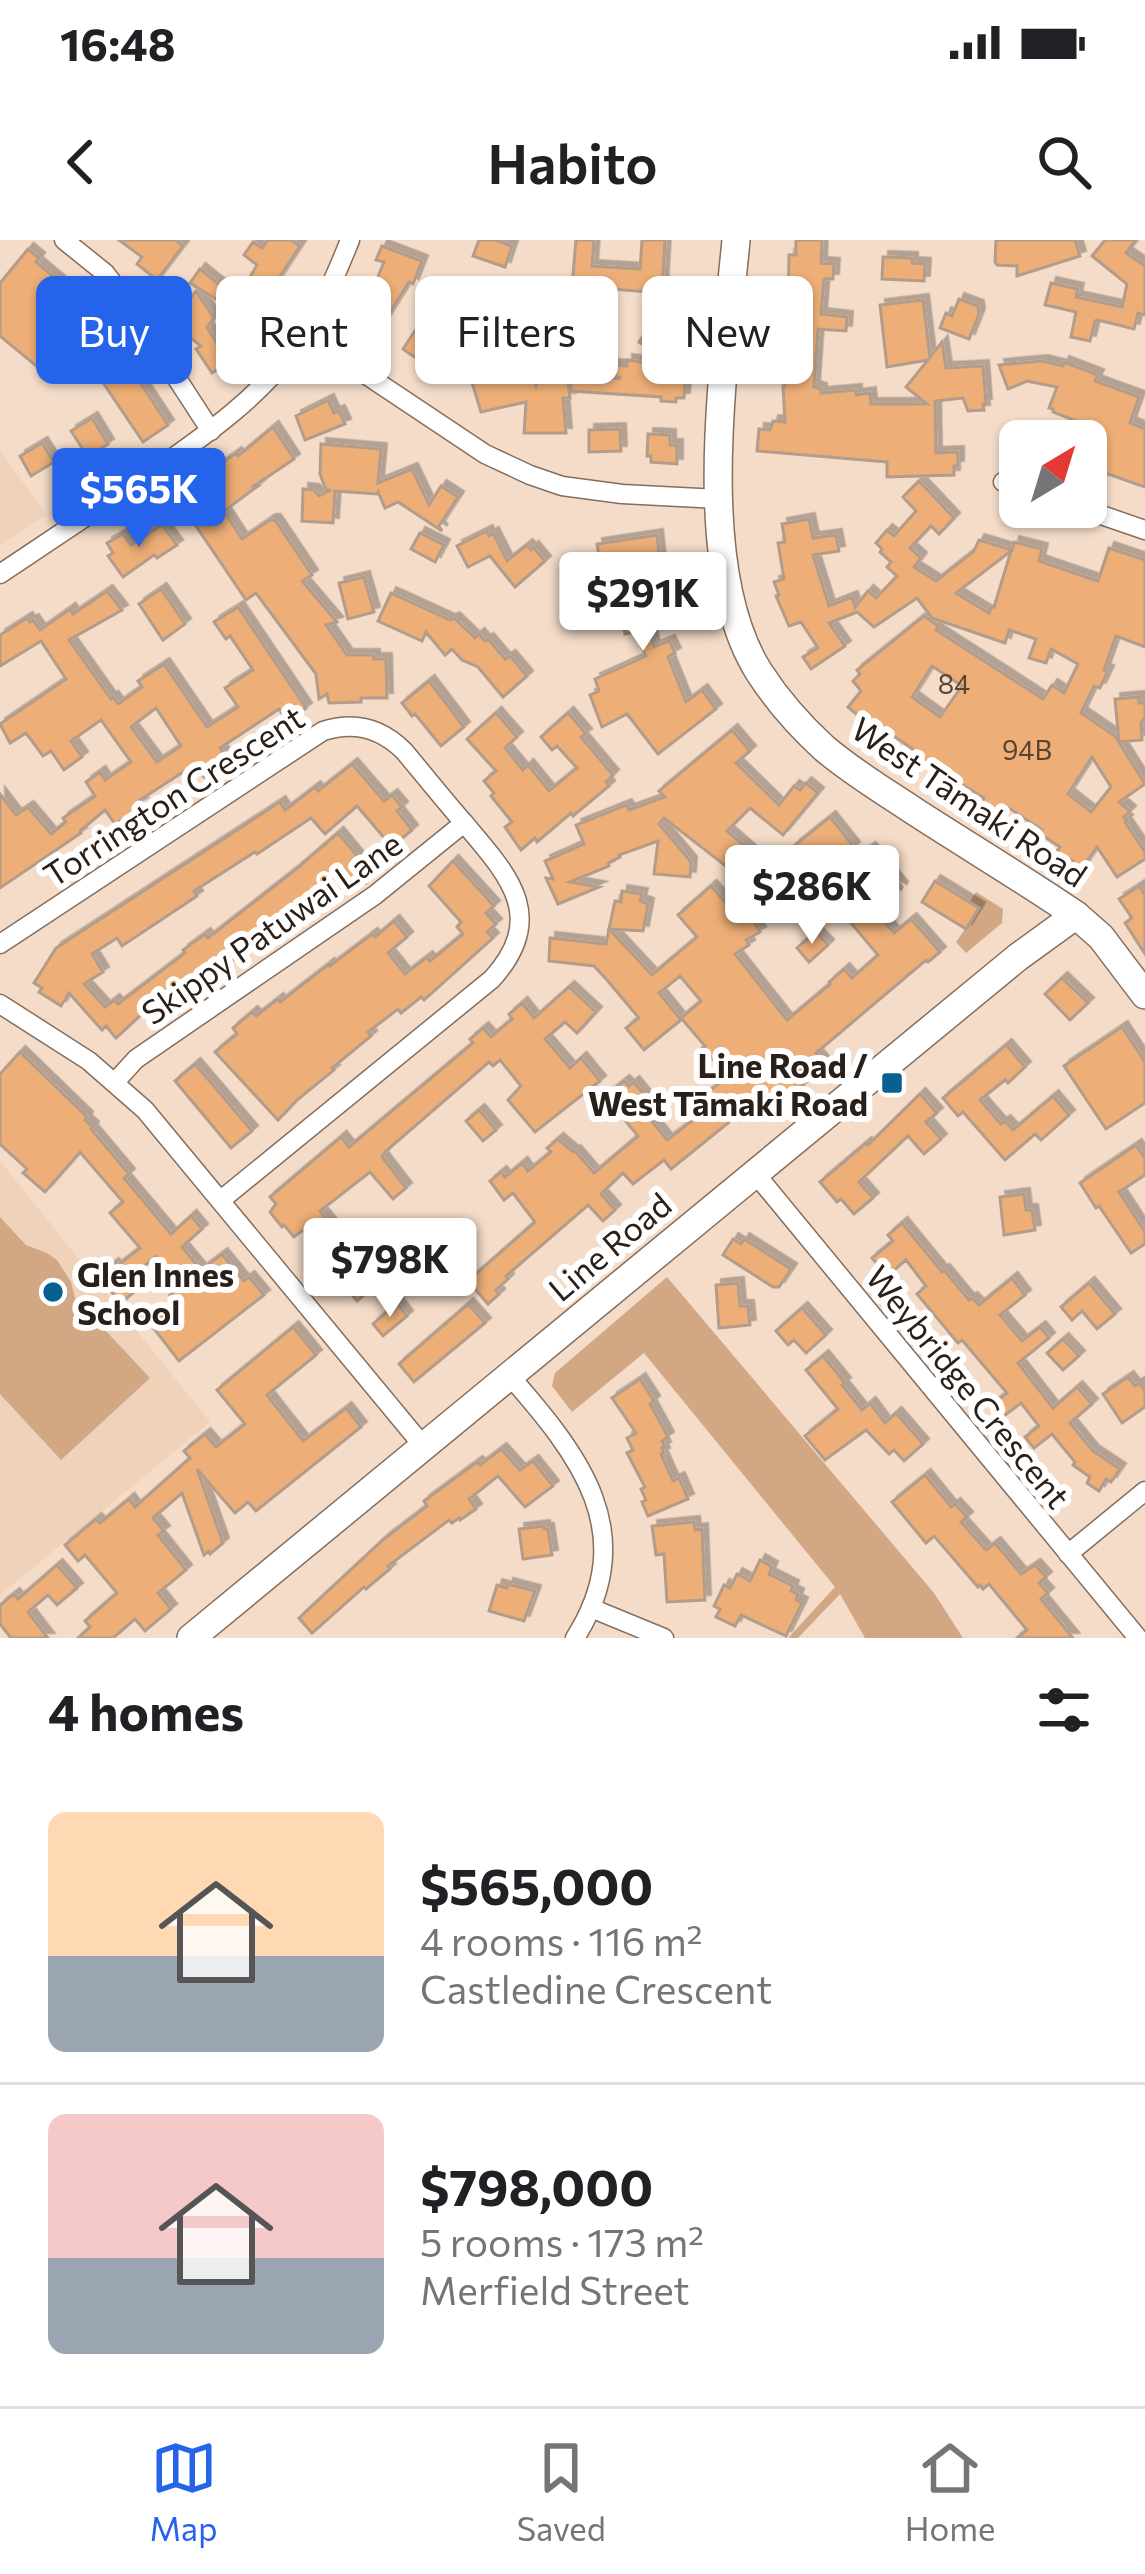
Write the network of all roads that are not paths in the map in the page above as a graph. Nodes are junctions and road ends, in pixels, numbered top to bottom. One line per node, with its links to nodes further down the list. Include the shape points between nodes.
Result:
1 (64, 240): 7 (street, via 126,299)
2 (350, 240): 4 (street)
3 (736, 240): 8 (main road, West Tāmaki Road)
4 (335, 276)
5 (263, 384): 7 (street)
6 (380, 384): 8 (street, via 485,454 562,486)
7 (211, 431): 11 (street)
8 (718, 499): 13 (main road, West Tāmaki Road, via 738,622 788,711 864,778)
9 (1107, 517): 10 (street)
10 (1145, 530)
11 (0, 574)
12 (464, 823): 14 (street, Torrington Crescent, via 393,741 370,729 335,728); 17 (street, Skippy Patuwai Lane); 19 (street, Torrington Crescent, via 517,897 520,927 508,959)
13 (1064, 907): 15 (main road, West Tāmaki Road, via 1101,937); 18 (main road, Line Road, via 1018,957)
14 (0, 944)
15 (1145, 995)
16 (0, 1004): 17 (street)
17 (115, 1082): 19 (street)
18 (754, 1172): 20 (main road, Line Road); 23 (street, Weybridge Crescent)
19 (221, 1200): 21 (street)
20 (509, 1375): 21 (main road, Line Road); 24 (street, via 578,1462 596,1499 603,1549)
21 (424, 1447): 25 (main road, Line Road)
22 (1145, 1491): 23 (street)
23 (1068, 1555): 28 (street, Weybridge Crescent)
24 (591, 1608): 26 (street); 27 (street)
25 (191, 1638)
26 (574, 1638)
27 (664, 1638)
28 (1138, 1638)

